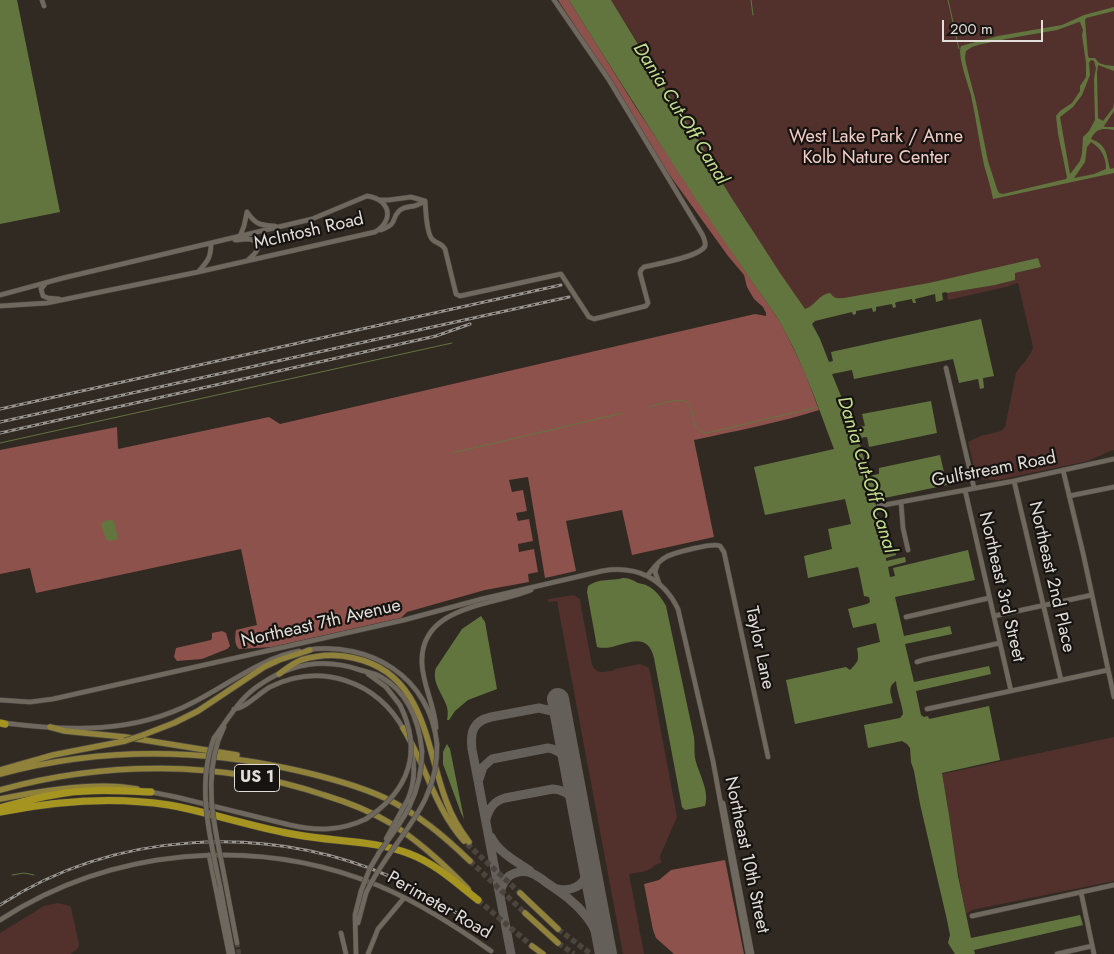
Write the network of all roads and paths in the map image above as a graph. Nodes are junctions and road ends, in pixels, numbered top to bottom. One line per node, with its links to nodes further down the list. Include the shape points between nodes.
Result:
1 (42, 0): 3 (street)
2 (554, 0): 5 (street, via 609,80 702,234 704,248 691,256 642,268 640,273 648,303 646,306 594,319 562,274 458,296 444,249 431,238)
3 (44, 6)
4 (380, 200): 5 (street, via 411,197); 6 (street, McIntosh Road, via 367,196 312,219); 7 (street, McIntosh Road, via 388,216)
5 (425, 201): 7 (street, via 402,208 390,226)
6 (279, 227): 8 (street, McIntosh Road); 8 (street, via 256,223 247,212)
7 (375, 232): 11 (street, McIntosh Road)
8 (240, 236): 9 (street, McIntosh Road)
9 (221, 241): 10 (street, McIntosh Road); 11 (street, via 254,241 258,251)
10 (211, 243): 12 (street, via 210,258); 13 (street, McIntosh Road)
11 (246, 261): 12 (street, McIntosh Road)
12 (198, 272): 15 (street, McIntosh Road)
13 (46, 283): 14 (street, McIntosh Road); 15 (street, via 41,289 44,296)
14 (0, 295)
15 (65, 299): 16 (street, McIntosh Road)
16 (0, 306)
17 (946, 368): 22 (street, Northeast 3rd Street)
18 (1114, 459): 19 (street, Gulfstream Road)
19 (1063, 470): 20 (street, Gulfstream Road); 24 (street)
20 (1014, 481): 22 (street, Gulfstream Road); 34 (street, Northeast 2nd Place)
21 (1114, 487): 24 (street)
22 (974, 488): 23 (street, Gulfstream Road)
23 (965, 490): 25 (street, Gulfstream Road); 33 (street, Northeast 3rd Street)
24 (1069, 496): 32 (street)
25 (902, 502): 26 (street, Gulfstream Road); 27 (street)
26 (879, 506)
27 (908, 550)
28 (658, 563): 29 (street); 30 (street, via 655,572); 54 (street, Taylor Lane, via 669,555 721,546)
29 (647, 576): 30 (street, Northeast 10th Street); 31 (street, Northeast 7th Avenue, via 629,570 610,570)
30 (659, 584): 55 (street, Northeast 10th Street, via 678,608)
31 (540, 586): 46 (street, Northeast 7th Avenue, via 53,699 30,702); 53 (street, via 456,613 433,630 426,642 422,661 436,722)
32 (1092, 594): 34 (street); 41 (street)
33 (990, 598): 35 (street, Northeast 3rd Street); 36 (street)
34 (1043, 605): 35 (street); 43 (street, Northeast 2nd Place)
35 (994, 616): 37 (street, Northeast 3rd Street)
36 (906, 617)
37 (1000, 643): 39 (street); 44 (street, Northeast 3rd Street)
38 (310, 650): 51 (street, via 270,661 158,718 109,728); 53 (street, via 352,651 392,667 421,698 430,714); 57 (main road, bridge, via 264,667 198,711 143,736 53,755)
39 (917, 662)
40 (360, 670): 42 (street, via 327,663 302,666); 59 (street, bridge, via 390,691 407,721 411,740 411,756 398,789 382,808 366,819 320,830); 63 (street, bridge, via 380,676 395,688 415,717 421,738 418,787 404,818)
41 (1108, 670): 43 (street); 45 (street)
42 (279, 674): 47 (street, via 253,690); 52 (main road, via 300,661 337,656 372,664 392,676 416,708 447,804 468,843 440,807)
43 (1061, 680): 44 (street)
44 (1011, 691): 48 (street)
45 (1114, 696)
46 (0, 700)
47 (234, 709): 50 (street); 52 (street, via 244,707 262,692 284,681 326,676 360,686 374,695)
48 (927, 710)
49 (2, 723): 51 (street)
50 (225, 723): 80 (street, bridge, via 212,768 210,796); 86 (street, bridge, via 209,752 205,790)
51 (50, 727): 56 (main road, via 258,758)
52 (404, 728): 63 (street, bridge, via 412,750 413,781 408,799)
53 (436, 737): 78 (street, bridge, via 435,773 424,804 366,893)
54 (768, 757)
55 (712, 761): 65 (street, Northeast 10th Street); 67 (street, Northeast 10th Street)
56 (283, 767): 57 (main road, US 1, via 223,757 145,754 107,755); 66 (main road, US 1, via 339,781 400,806 429,824)
57 (0, 772)
58 (0, 790): 72 (main road, US 1, via 66,776 142,769 208,771 285,783 345,802 389,823 426,849)
59 (151, 792): 60 (main road, via 128,787 90,787); 61 (highway, via 66,793)
60 (0, 799)
61 (0, 808)
62 (0, 812): 72 (highway, via 55,803 95,801 175,806 288,834 395,849 429,863)
63 (378, 854): 78 (street, bridge, via 361,891 355,915)
64 (209, 855): 71 (street, Perimeter Road, via 256,856 315,865 364,880); 75 (street, Perimeter Road, via 154,861 106,872 50,893); 85 (street)
65 (730, 855): 67 (street); 79 (street, Northeast 10th Street)
66 (470, 861)
67 (735, 862): 79 (street, Northeast 10th Street)
68 (1114, 885): 69 (street)
69 (1081, 892): 74 (street); 83 (street)
70 (520, 893): 76 (main road)
71 (404, 898): 84 (street, Perimeter Road, via 444,919); 89 (street, via 378,929)
72 (478, 900)
73 (525, 913): 81 (main road)
74 (972, 916)
75 (0, 920)
76 (558, 929)
77 (341, 933): 87 (street)
78 (356, 934): 88 (street)
79 (747, 934): 91 (street, Northeast 10th Street); 92 (street, Northeast 10th Street)
80 (237, 943)
81 (558, 943)
82 (532, 946): 90 (main road)
83 (1092, 946): 93 (street); 94 (street)
84 (491, 951)
85 (229, 954)
86 (233, 954)
87 (346, 954)
88 (356, 954)
89 (368, 954)
90 (543, 954)
91 (748, 954)
92 (752, 954)
93 (1057, 954)
94 (1094, 954)

